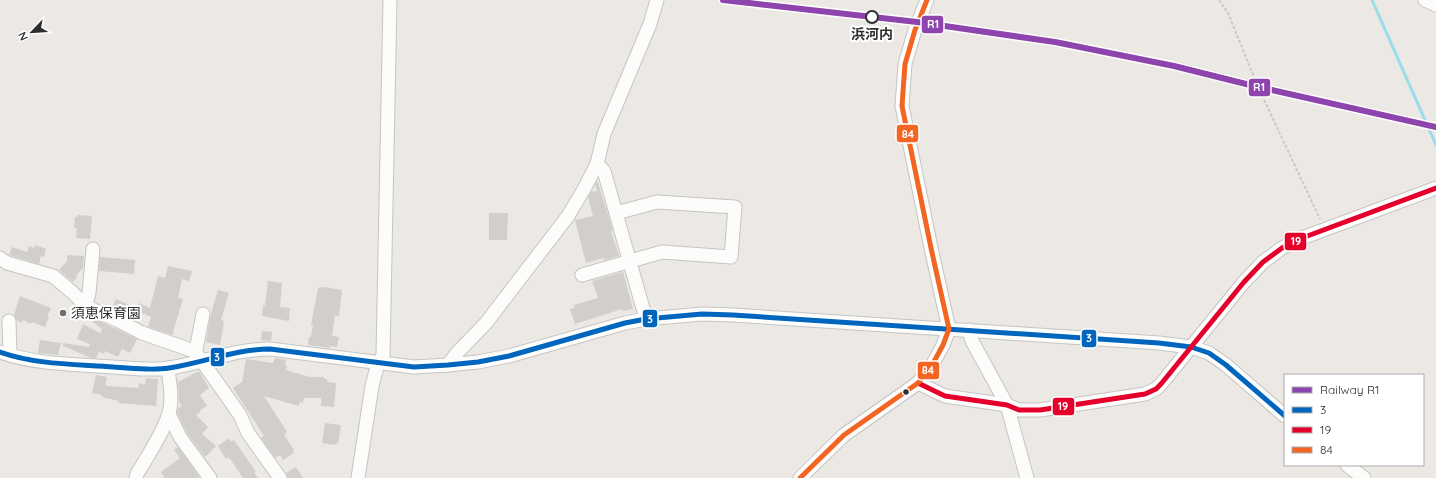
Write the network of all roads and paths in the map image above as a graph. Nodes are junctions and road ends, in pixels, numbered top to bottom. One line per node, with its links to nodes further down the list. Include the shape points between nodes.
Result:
1 (390, 0): 24 (street, via 383,356)
2 (657, 0): 7 (street, via 650,24 604,134)
3 (927, 0): 19 (street, via 905,64 902,106)
4 (1219, 0): 10 (path, via 1228,13 1258,87)
5 (1425, 0): 6 (street)
6 (1436, 5)
7 (597, 164): 9 (street, via 604,171); 25 (street, via 568,216 486,323 457,352)
8 (1436, 188): 10 (street)
9 (616, 213): 13 (street); 13 (street, via 657,202 735,207 731,257 662,252)
10 (1325, 229): 21 (street, via 1282,248 1263,262)
11 (93, 249): 15 (street)
12 (1, 261): 15 (street, via 53,276)
13 (629, 262): 14 (street); 17 (street)
14 (582, 275)
15 (86, 305): 23 (street, via 142,334)
16 (203, 314): 23 (street, via 196,350)
17 (646, 319): 19 (street, via 702,314 733,315); 25 (street, via 509,356)
18 (10, 322): 22 (street)
19 (949, 329): 20 (street); 27 (street, via 931,367)
20 (970, 330): 21 (street, via 1159,342); 28 (street, via 972,341)
21 (1191, 347): 28 (street, via 1156,389 1145,394 1040,410 1019,410); 30 (street, via 1209,353 1226,365)
22 (5, 353): 26 (street, via 52,363)
23 (198, 356): 24 (street, via 221,357 254,349 270,349); 26 (street); 34 (street)
24 (378, 363): 25 (street, via 414,367); 35 (street)
25 (448, 365)
26 (168, 368): 29 (street, via 171,396)
27 (918, 383): 28 (street, via 945,396); 36 (street, via 844,435)
28 (1006, 406): 37 (street)
29 (169, 414): 32 (street); 33 (street, via 180,437)
30 (1284, 415)
31 (1348, 466): 38 (street)
32 (136, 478)
33 (210, 478)
34 (280, 478)
35 (358, 478)
36 (800, 478)
37 (1027, 478)
38 (1364, 478)

